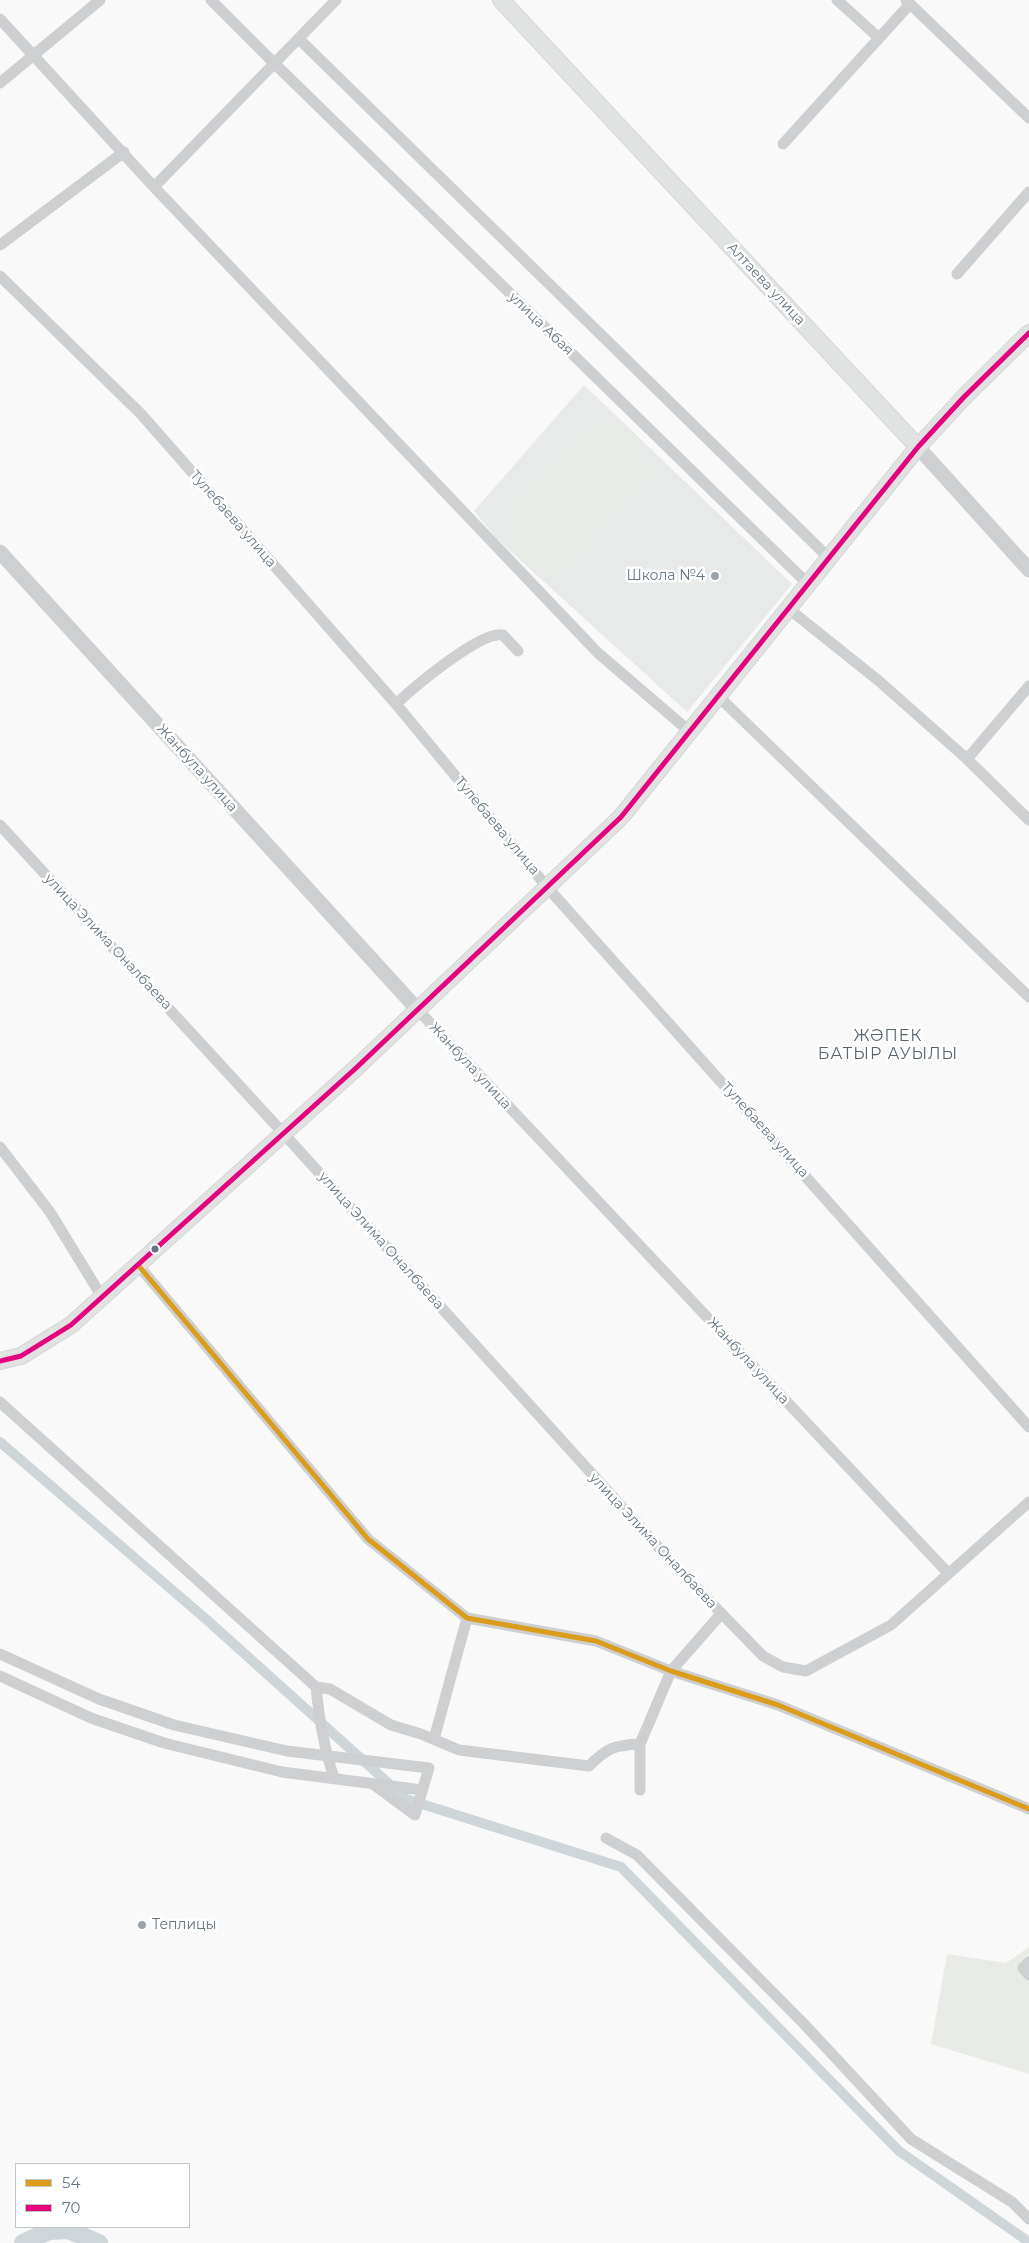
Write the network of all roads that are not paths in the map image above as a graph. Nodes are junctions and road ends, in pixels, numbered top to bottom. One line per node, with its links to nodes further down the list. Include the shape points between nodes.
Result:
1 (100, 0): 10 (street)
2 (211, 0): 11 (street, улица Абая)
3 (336, 0): 8 (street)
4 (501, 0): 22 (main road, Алтаева улица)
5 (837, 0): 9 (street)
6 (908, 2): 9 (street); 13 (street)
7 (0, 19): 10 (street)
8 (299, 38): 11 (street); 24 (street)
9 (879, 38): 14 (street)
10 (33, 54): 12 (street); 15 (street)
11 (275, 64): 16 (street); 26 (street, улица Абая)
12 (0, 83)
13 (1029, 118)
14 (783, 144)
15 (124, 152): 16 (street); 18 (street)
16 (154, 187): 32 (street, via 598,653)
17 (1029, 192): 19 (street)
18 (0, 245)
19 (957, 274)
20 (0, 276): 31 (street, Тулебаева улица, via 141,414)
21 (1029, 333): 22 (main road)
22 (918, 447): 24 (main road); 25 (street, Алтаева улица)
23 (0, 552): 38 (street, Жанбула улица)
24 (829, 558): 26 (main road)
25 (1029, 570)
26 (808, 584): 27 (main road)
27 (789, 609): 30 (main road); 33 (street, via 879,681)
28 (518, 652): 31 (street, via 503,635 492,636 438,668)
29 (1029, 686): 33 (street)
30 (718, 696): 32 (main road); 37 (street)
31 (396, 704): 36 (street, Тулебаева улица)
32 (689, 731): 36 (main road, via 621,817)
33 (967, 759): 34 (street)
34 (1029, 820)
35 (0, 825): 39 (street, улица Элима Оналбаева)
36 (548, 887): 38 (main road); 45 (street, Тулебаева улица)
37 (1029, 996)
38 (418, 1010): 39 (main road); 47 (street, Жанбула улица)
39 (284, 1134): 41 (main road); 48 (street, улица Элима Оналбаева)
40 (0, 1147): 42 (street, via 50,1212)
41 (138, 1265): 42 (main road); 49 (street, via 368,1539)
42 (102, 1297): 43 (main road, via 63,1330 21,1356)
43 (0, 1362)
44 (0, 1402): 53 (street)
45 (1029, 1427)
46 (1029, 1502): 47 (street, улица Элима Оналбаева)
47 (948, 1573): 48 (street, улица Элима Оналбаева, via 891,1625 806,1671 784,1667 763,1656)
48 (721, 1614): 51 (street)
49 (467, 1618): 51 (street, via 596,1641); 54 (street)
50 (0, 1654): 55 (street, via 99,1699 174,1725)
51 (671, 1671): 56 (street); 63 (street, via 778,1705)
52 (0, 1676): 58 (street, via 91,1718 164,1743)
53 (316, 1687): 54 (street, via 330,1689 391,1725); 57 (street)
54 (434, 1739): 56 (street, via 466,1751 589,1766 605,1750 623,1744)
55 (245, 1740): 57 (street, via 287,1751); 58 (street)
56 (640, 1744): 62 (street)
57 (327, 1756): 59 (street); 61 (street, via 429,1768)
58 (240, 1762): 59 (street, via 282,1772)
59 (334, 1778): 60 (street)
60 (373, 1784): 61 (street); 61 (street, via 415,1815)
61 (422, 1790)
62 (640, 1790)
63 (1029, 1809)
64 (606, 1838): 67 (street, via 637,1855 911,2138 1012,2202)
65 (1029, 1962): 66 (street, via 1023,1968)
66 (1029, 1974)
67 (1029, 2219)

